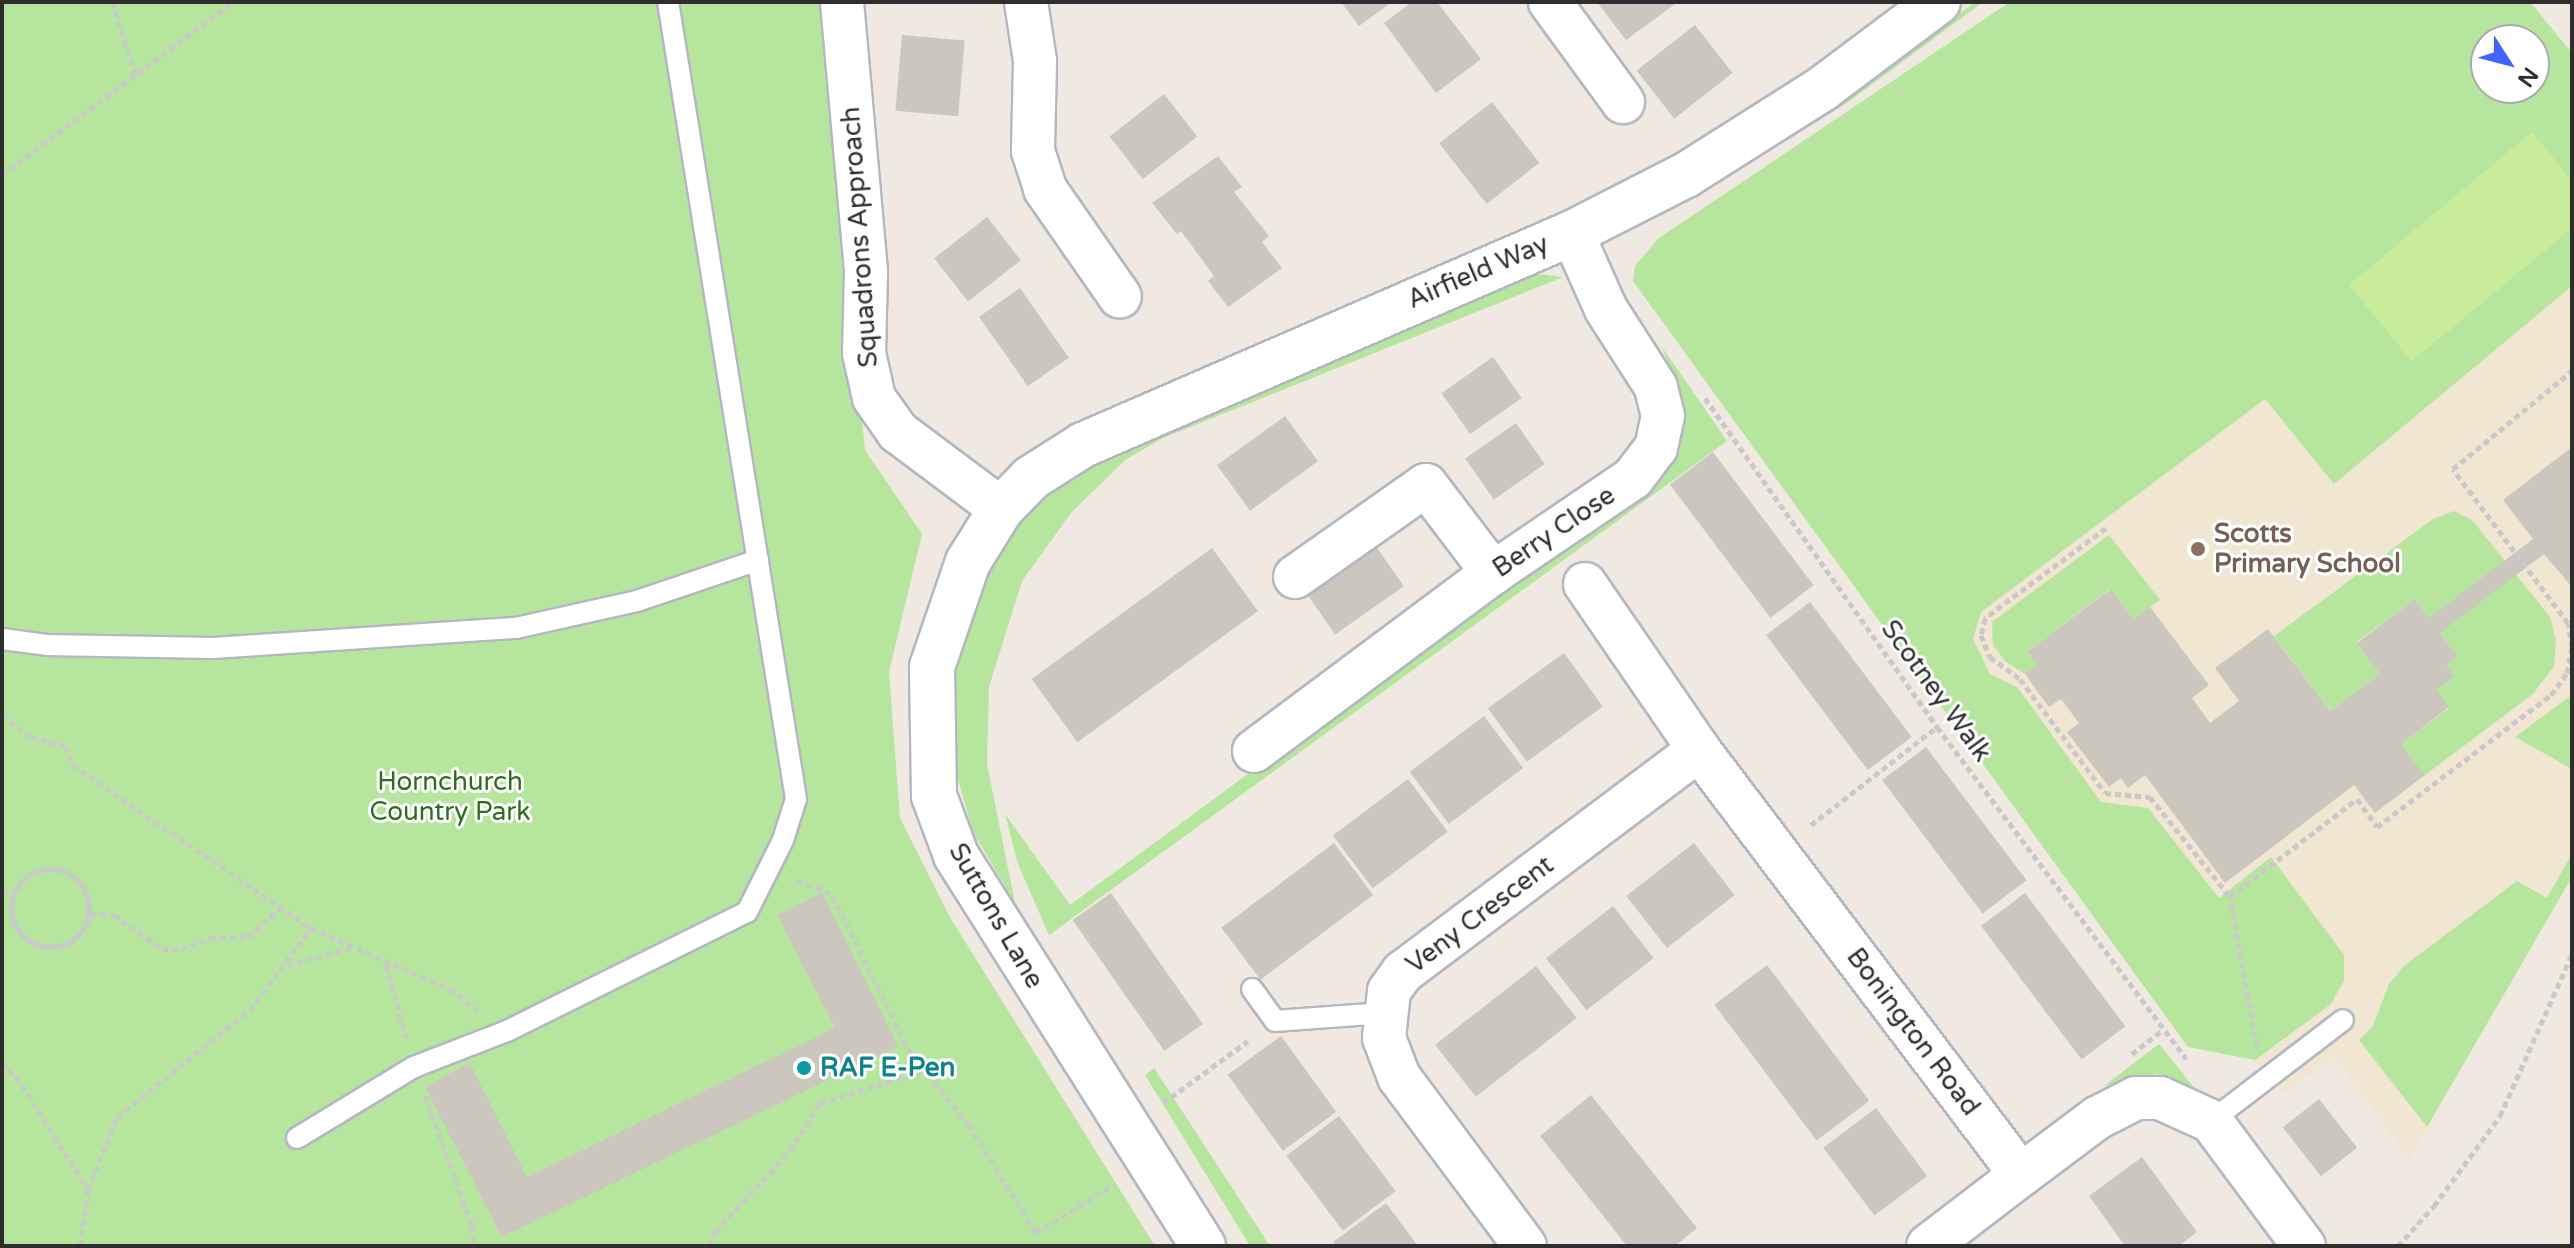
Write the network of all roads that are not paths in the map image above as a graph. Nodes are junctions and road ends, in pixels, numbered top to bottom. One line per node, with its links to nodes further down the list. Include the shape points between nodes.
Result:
1 (668, 2): 10 (lane)
2 (842, 2): 9 (street, Squadrons Approach, via 866,272 864,353 874,398 898,432)
3 (1026, 2): 8 (street, via 1035,61 1033,151 1041,176)
4 (1550, 2): 6 (street)
5 (1938, 2): 7 (street, Airfield Way, via 1822,89 1711,160)
6 (1623, 102)
7 (1572, 233): 9 (street, Airfield Way, via 1083,445 1031,478); 11 (street, Berry Close, via 1606,309 1656,387 1663,416 1656,448 1633,478)
8 (1120, 297)
9 (1001, 509): 23 (street, Suttons Lane, via 968,562 932,667 934,796 956,855)
10 (758, 560): 14 (lane, via 637,601 516,628 213,648 47,645); 21 (lane, via 796,799 783,840 747,912 507,1031 414,1067)
11 (1493, 573): 12 (street, via 1426,485); 16 (street, Berry Close)
12 (1295, 577)
13 (1585, 584): 15 (street, Bonington Road)
14 (2, 639)
15 (1699, 750): 18 (street, Veny Crescent, via 1403,972); 22 (street, Bonington Road)
16 (1254, 751)
17 (1252, 989): 18 (lane, via 1275,1021)
18 (1384, 1013): 24 (street, via 1384,1038 1399,1077)
19 (2343, 1020): 20 (lane)
20 (2219, 1116): 22 (street, via 2160,1098 2136,1098 2097,1118); 26 (street)
21 (297, 1138)
22 (2021, 1175): 25 (street)
23 (1203, 1246)
24 (1525, 1246)
25 (1928, 1246)
26 (2304, 1246)

